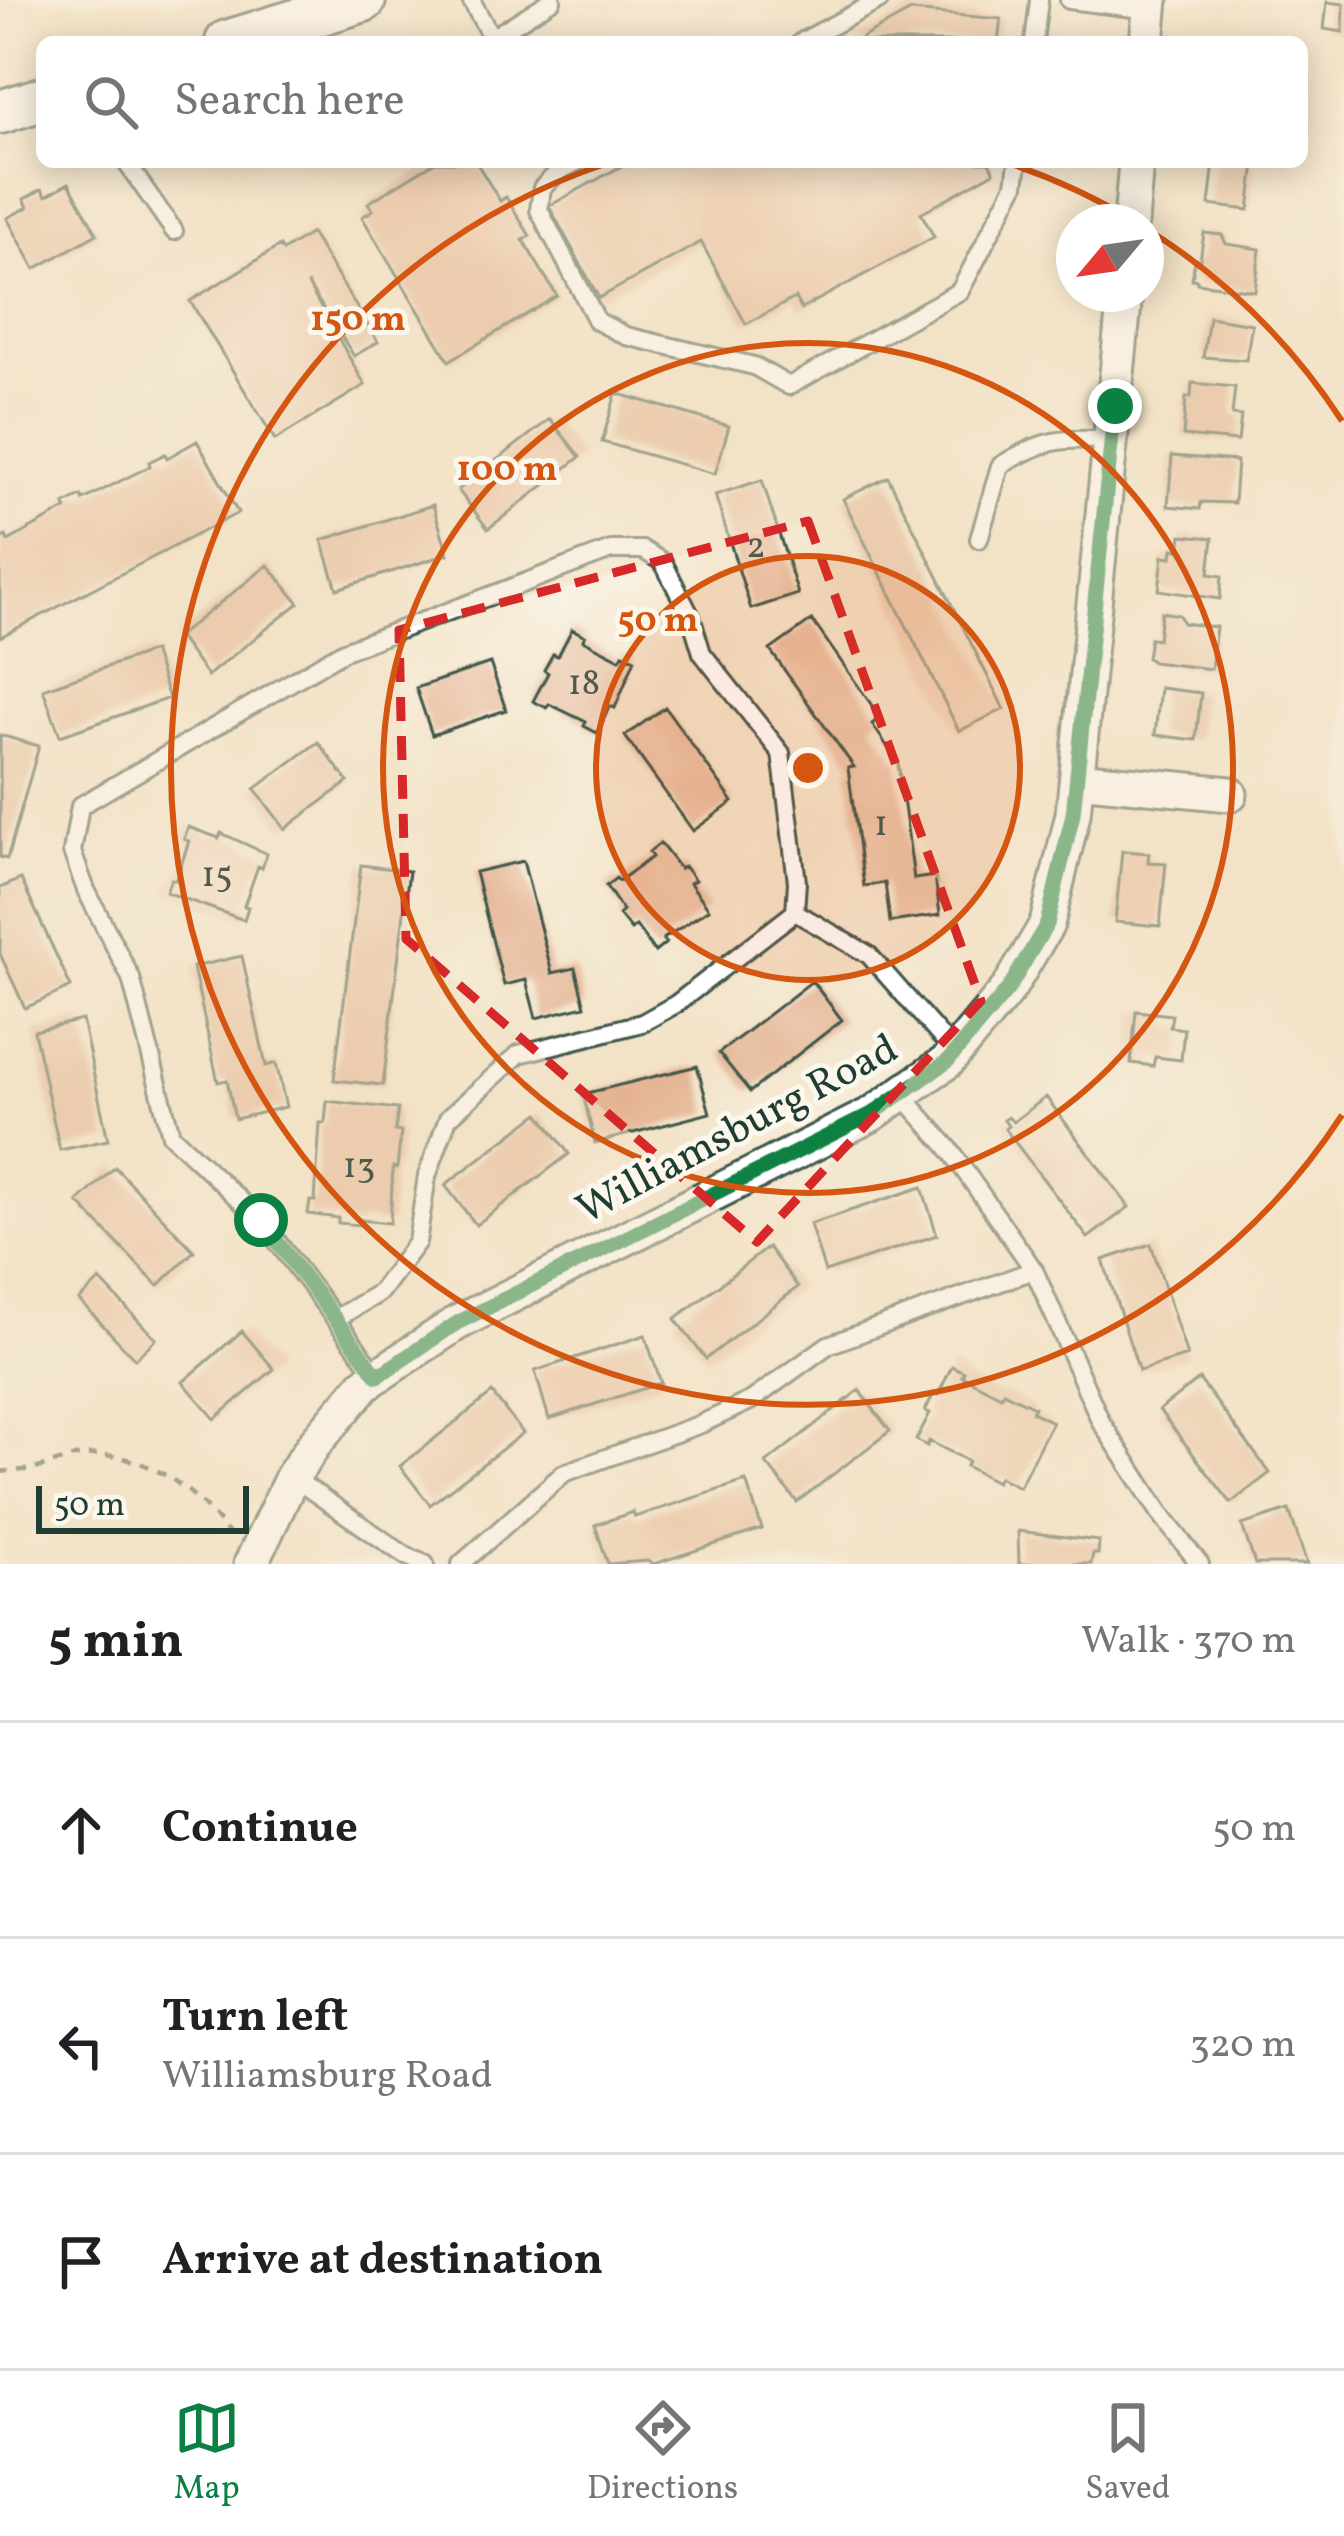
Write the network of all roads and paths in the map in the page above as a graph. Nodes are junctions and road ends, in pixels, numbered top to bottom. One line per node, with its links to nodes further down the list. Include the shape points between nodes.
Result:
1 (364, 0): 8 (street)
2 (471, 0): 9 (lane)
3 (552, 0): 10 (lane)
4 (880, 0): 11 (lane)
5 (1039, 0): 12 (lane)
6 (1069, 0): 7 (lane)
7 (1149, 17)
8 (247, 36)
9 (491, 36)
10 (499, 36)
11 (812, 36)
12 (1035, 36)
13 (36, 101): 14 (street)
14 (0, 112)
15 (130, 168): 20 (lane)
16 (555, 168): 17 (lane, via 539,211 597,321 626,336 754,366 789,386 960,291)
17 (1017, 168)
18 (1136, 168): 19 (street)
19 (1132, 204)
20 (174, 231)
21 (1123, 312): 22 (street, Williamsburg Road)
22 (1112, 441): 23 (lane, via 1035,444 1000,466); 24 (street, Williamsburg Road)
23 (979, 539)
24 (1077, 778): 25 (street); 27 (street, Williamsburg Road, via 1047,924)
25 (1230, 794)
26 (795, 912): 27 (lane, via 869,956); 30 (lane, via 642,1023 519,1054 448,1118 417,1242 379,1293); 30 (lane, via 781,753 702,653 663,562 643,550 611,550 344,651 80,806 72,852 131,978 171,1136 261,1220)
27 (956, 1054): 28 (street, Williamsburg Road)
28 (901, 1094): 29 (lane); 31 (street, Williamsburg Road, via 457,1323)
29 (1034, 1270): 34 (lane, via 828,1345 752,1400 564,1473); 38 (lane, via 1101,1422)
30 (335, 1319): 31 (lane)
31 (378, 1376): 33 (street, Williamsburg Road, via 349,1400)
32 (3, 1471): 35 (path, via 121,1456 166,1473 212,1510)
33 (292, 1477): 35 (street, Williamsburg Road); 36 (lane)
34 (482, 1557): 37 (lane)
35 (252, 1563)
36 (425, 1564)
37 (461, 1564)
38 (1200, 1564)

